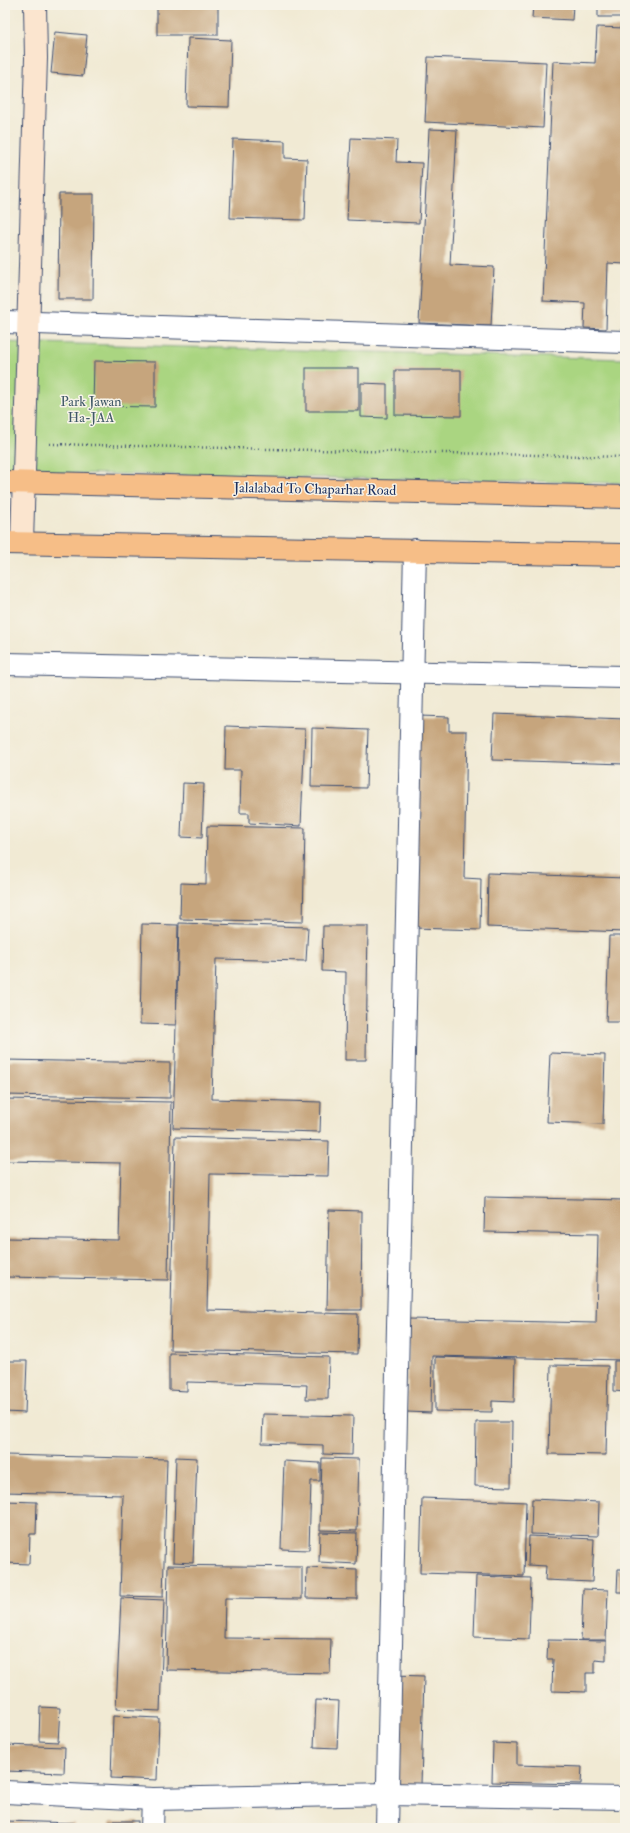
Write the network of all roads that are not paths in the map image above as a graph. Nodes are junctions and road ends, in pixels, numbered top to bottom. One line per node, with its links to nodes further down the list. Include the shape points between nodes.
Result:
1 (35, 5): 3 (street, via 36,58)
2 (5, 322): 3 (street)
3 (28, 323): 4 (street); 5 (street, via 24,443)
4 (625, 342)
5 (14, 482): 6 (main road, Jalalabad To Chaparhar Road); 7 (street)
6 (625, 497)
7 (14, 543): 8 (main road)
8 (415, 550): 9 (main road); 11 (street)
9 (625, 555)
10 (5, 664): 11 (street)
11 (413, 673): 12 (street); 14 (street)
12 (625, 677)
13 (5, 1792): 16 (street)
14 (388, 1794): 15 (street); 16 (street); 18 (street)
15 (625, 1798)
16 (153, 1799): 17 (street)
17 (152, 1828)
18 (387, 1828)

